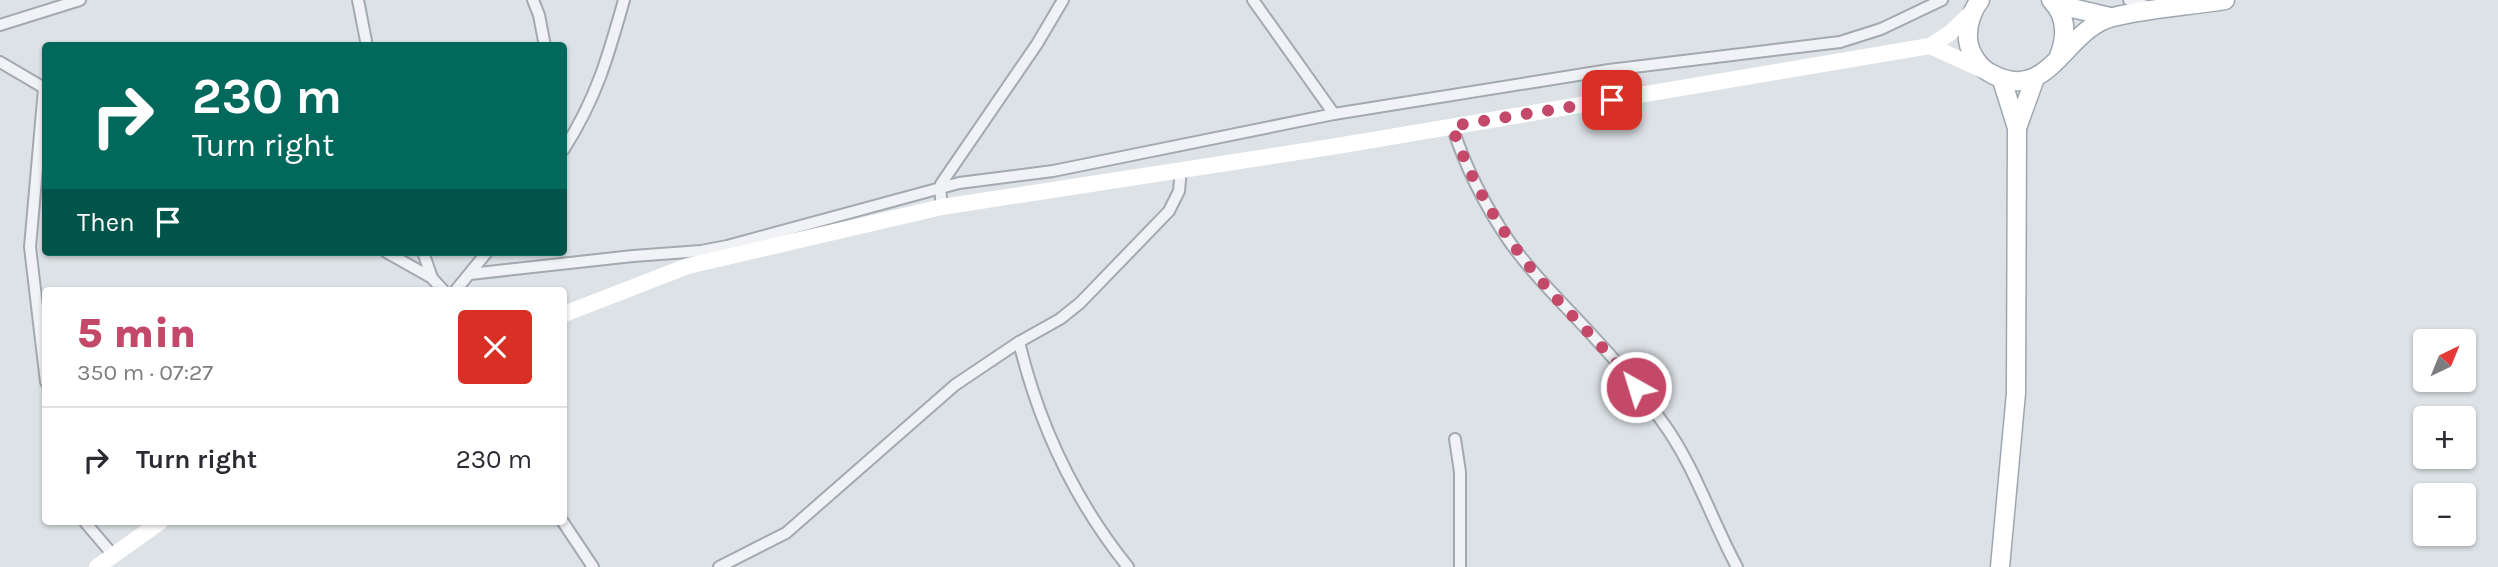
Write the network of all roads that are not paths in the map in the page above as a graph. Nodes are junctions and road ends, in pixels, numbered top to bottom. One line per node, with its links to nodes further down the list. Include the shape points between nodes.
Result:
1 (80, 0): 14 (street)
2 (358, 0): 15 (street)
3 (533, 0): 16 (street)
4 (624, 0): 27 (street, via 599,82)
5 (1063, 0): 29 (street)
6 (1253, 0): 23 (street)
7 (1942, 0): 23 (street, via 1881,29 1840,42 1609,70)
8 (2129, 0): 12 (street)
9 (2225, 0): 12 (main road)
10 (2053, 2): 13 (main road); 18 (main road, via 2065,29)
11 (1976, 7): 17 (street); 20 (main road, via 1968,29 1969,46 1976,60)
12 (2158, 10): 13 (main road)
13 (2110, 17): 18 (main road)
14 (0, 25)
15 (367, 42)
16 (544, 42)
17 (1930, 47): 20 (street); 25 (street)
18 (2060, 56): 21 (main road)
19 (0, 62): 22 (street)
20 (1995, 76): 21 (main road, via 2019,82); 26 (main road)
21 (2035, 78): 26 (main road)
22 (42, 87)
23 (1334, 114): 29 (street, via 1053,171)
24 (42, 121): 40 (street, via 30,247)
25 (1452, 126): 28 (street); 51 (street, via 1462,158 1509,241 1664,423)
26 (2017, 128): 52 (main road, via 2016,393)
27 (567, 144)
28 (1181, 169): 30 (street); 39 (street, via 1179,191 1150,232 1080,303)
29 (940, 188): 30 (street); 34 (street, via 701,251)
30 (942, 207): 38 (street, via 688,266)
31 (393, 256): 35 (street)
32 (425, 256): 35 (street)
33 (484, 256): 34 (street)
34 (470, 274): 37 (street)
35 (432, 278): 36 (street)
36 (440, 287)
37 (459, 287)
38 (567, 313)
39 (1019, 342): 48 (street, via 955,385 786,533); 49 (street, via 1030,387 1071,485)
40 (42, 348)
41 (1455, 439): 50 (street, via 1460,472)
42 (88, 525): 45 (street)
43 (156, 525): 45 (street)
44 (564, 525): 47 (street)
45 (113, 555): 46 (street)
46 (97, 567)
47 (593, 567)
48 (719, 567)
49 (1128, 567)
50 (1460, 567)
51 (1737, 567)
52 (2000, 567)

